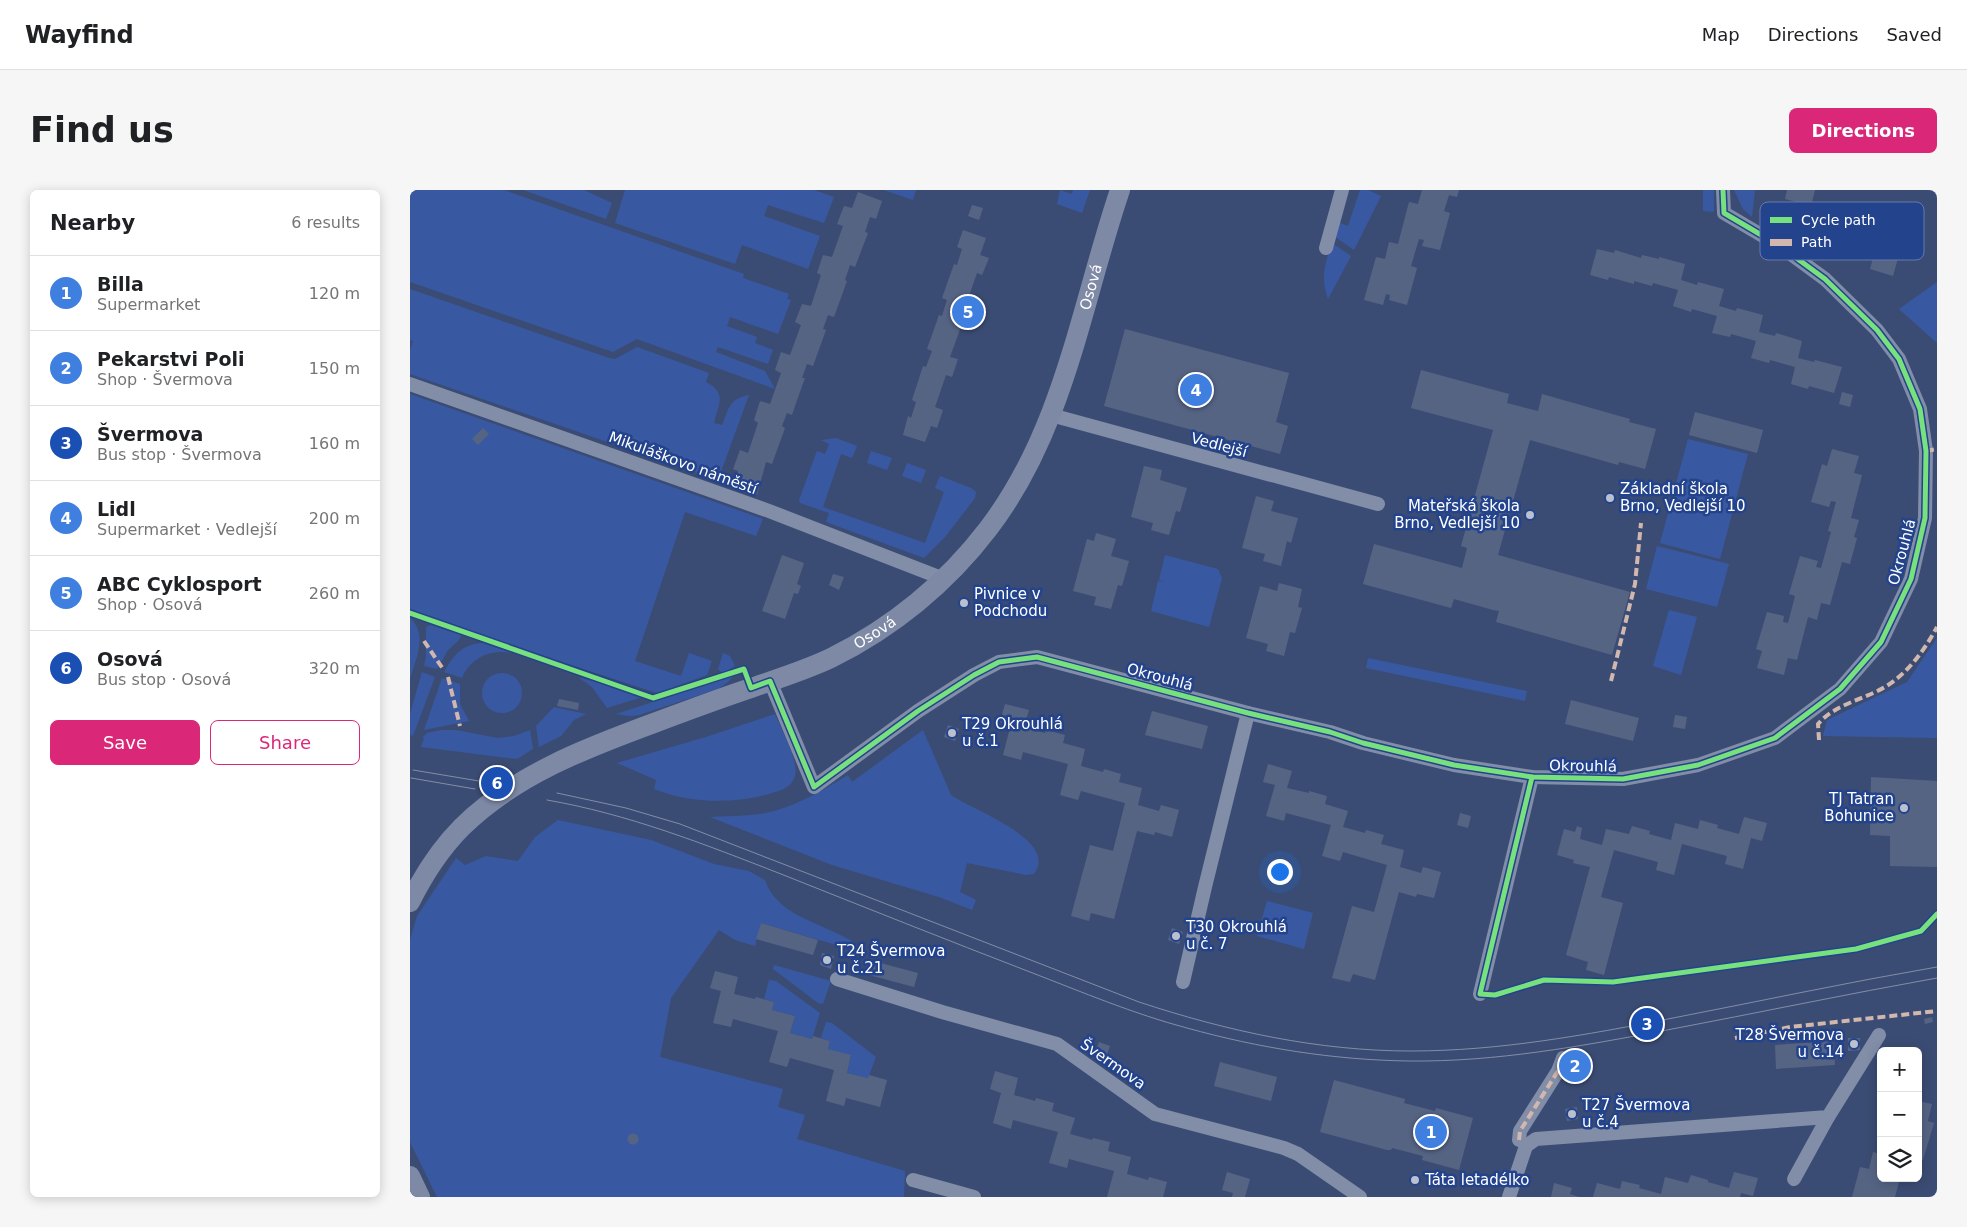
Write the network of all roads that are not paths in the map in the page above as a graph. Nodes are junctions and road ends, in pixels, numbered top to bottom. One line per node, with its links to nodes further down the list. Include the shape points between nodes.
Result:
1 (1120, 190): 8 (street, Osová)
2 (1342, 190): 5 (street)
3 (1723, 190): 4 (street, Okrouhlá, via 1724,213)
4 (1760, 234)
5 (1326, 248)
6 (1799, 260): 13 (street, Okrouhlá, via 1825,279 1878,330 1898,360 1920,409 1926,451 1925,518 1911,579 1881,642 1840,689 1775,738 1698,765 1623,779)
7 (410, 384): 10 (street, Mikuláškovo náměstí, via 657,470)
8 (1052, 415): 9 (street, Vedlejší); 10 (street, Osová, via 1028,466 988,530)
9 (1378, 504)
10 (944, 579): 11 (street, Osová, via 890,625 831,658)
11 (770, 681): 12 (street, Okrouhlá, via 814,787 918,711 999,662 1037,657); 14 (street, Osová, via 606,740 542,769 475,815 460,830 435,861)
12 (1248, 713): 13 (street, Okrouhlá, via 1454,765); 16 (street)
13 (1532, 777): 17 (street, Okrouhlá)
14 (410, 902)
15 (837, 979): 27 (street, Švermova, via 1057,1044 1155,1114 1284,1148 1298,1154)
16 (1183, 982)
17 (1480, 994)
18 (1879, 1035): 20 (street)
19 (1562, 1058): 21 (street, via 1558,1072 1520,1131)
20 (1828, 1117): 23 (street); 28 (street, via 1536,1139 1526,1146)
21 (1519, 1140)
22 (410, 1176): 25 (street)
23 (1794, 1179)
24 (913, 1180): 26 (street)
25 (420, 1197)
26 (974, 1197)
27 (1360, 1197)
28 (1509, 1197)

